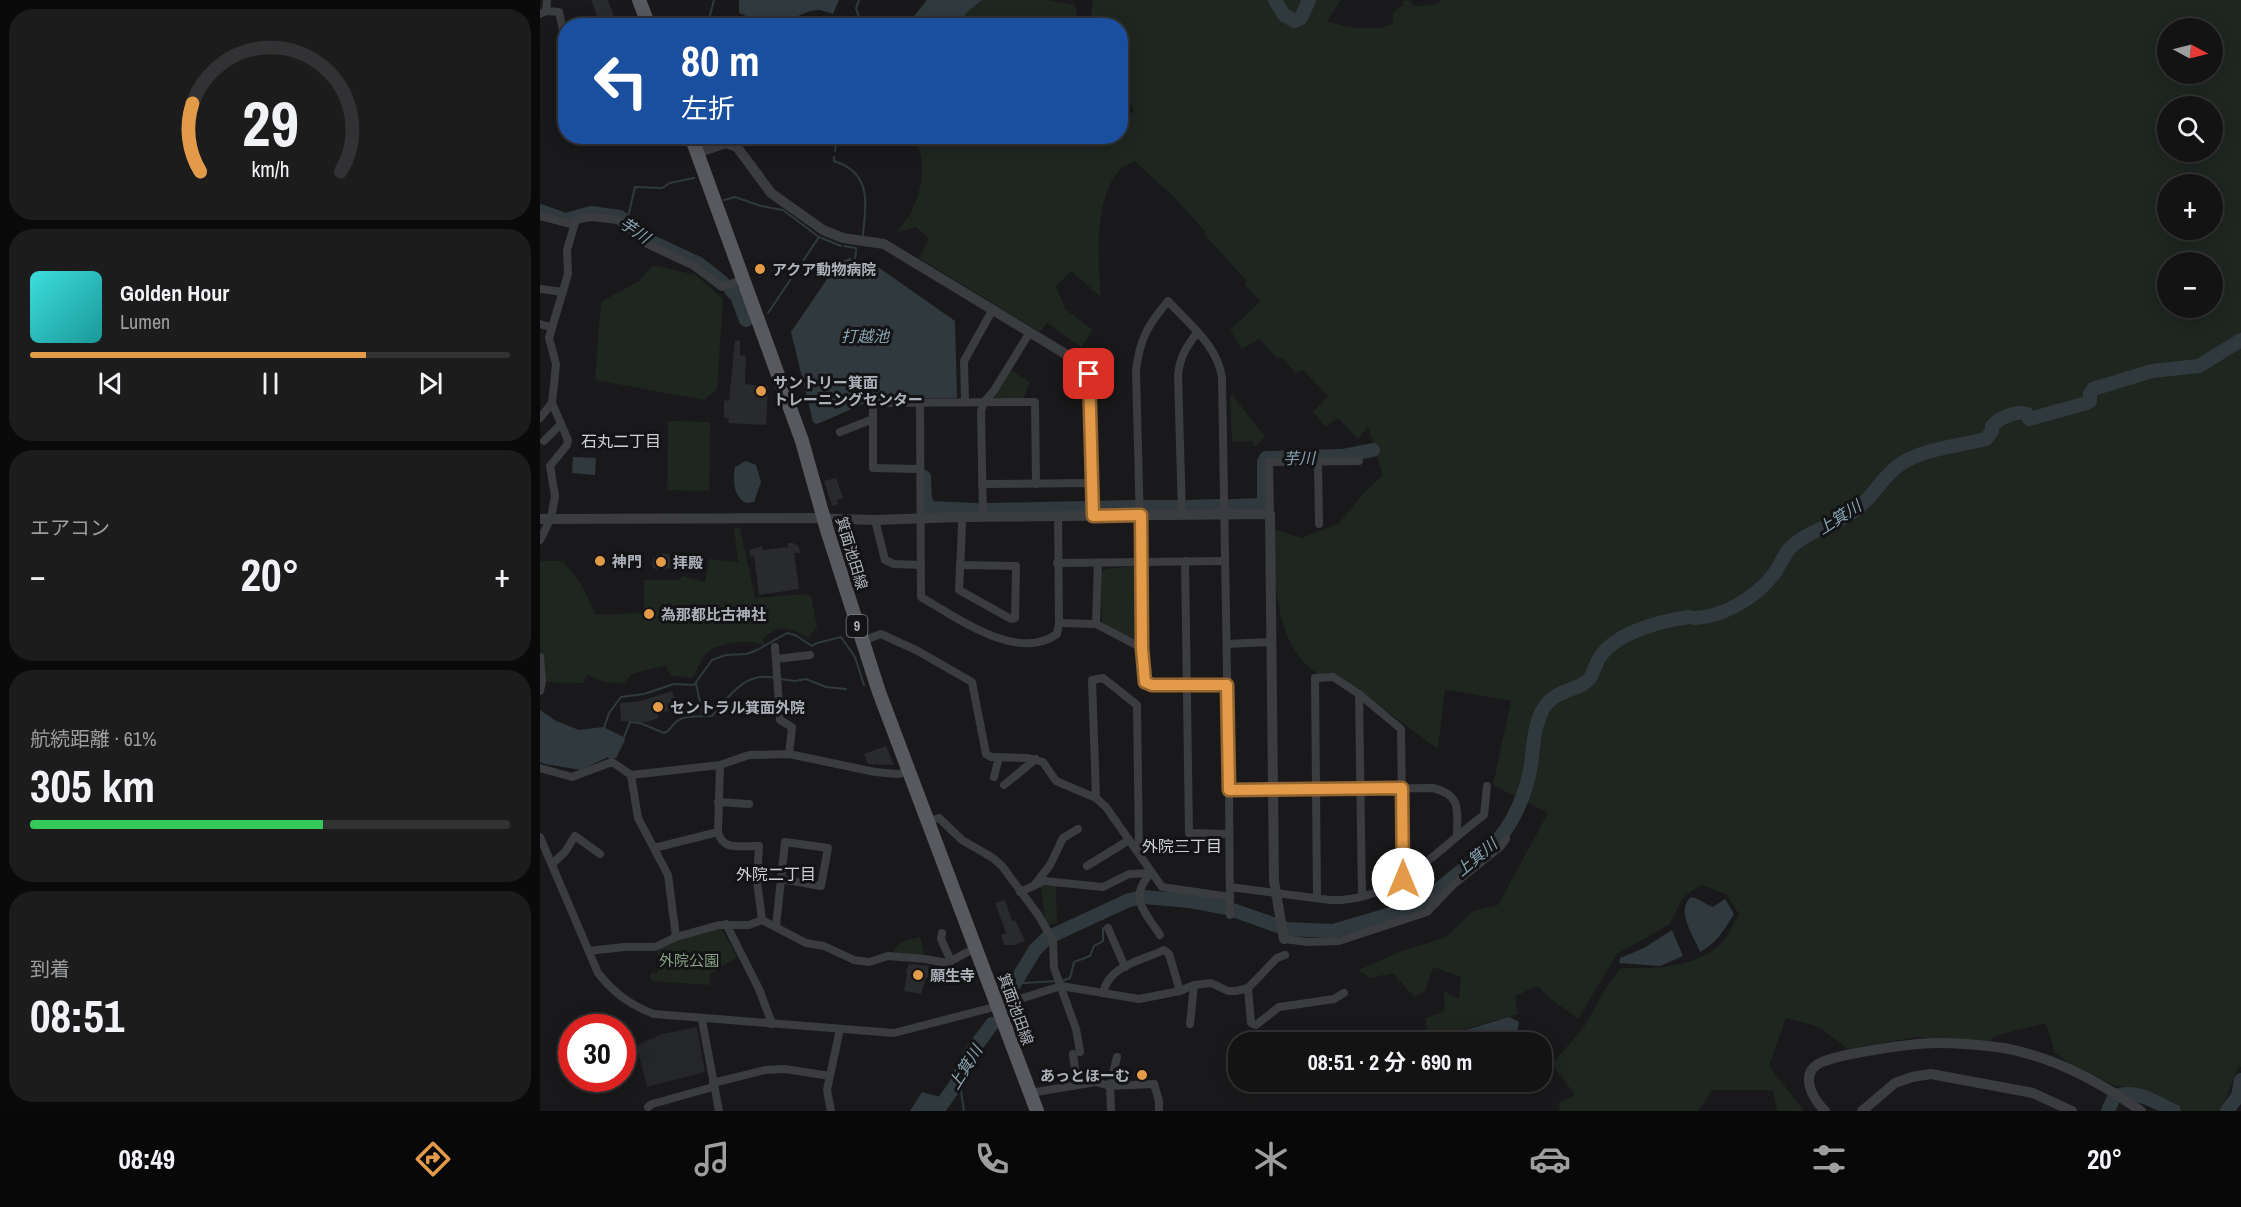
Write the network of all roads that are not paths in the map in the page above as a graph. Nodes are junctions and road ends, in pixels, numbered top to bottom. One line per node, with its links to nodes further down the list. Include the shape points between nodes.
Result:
1 (547, 0): 3 (street)
2 (639, 0): 5 (main road)
3 (543, 12): 4 (street, via 559,12)
4 (560, 18)
5 (646, 18)
6 (694, 144): 9 (main road, 箕面池田線 / 9)
7 (723, 144): 9 (street)
8 (729, 144): 15 (street, via 737,147 771,193 823,230 843,238 884,244)
9 (698, 153): 12 (main road, 箕面池田線 / 9)
10 (540, 216): 11 (street)
11 (575, 223): 12 (street, via 592,216 618,220 647,244 694,266 722,287); 14 (street, via 567,250 568,274)
12 (744, 279): 46 (main road, 箕面池田線 / 9, via 802,441)
13 (540, 289): 14 (street)
14 (563, 292): 17 (street)
15 (993, 309): 18 (street); 23 (street, via 964,362)
16 (540, 324): 17 (street)
17 (551, 327): 20 (street)
18 (1030, 332): 24 (street); 34 (street, via 1082,364 1089,374)
19 (1197, 333): 39 (street, via 1168,301 1149,324 1139,347 1136,370); 40 (street, via 1179,361); 41 (street, via 1220,363)
20 (551, 345): 21 (street); 25 (street, via 556,364)
21 (540, 346)
22 (920, 402): 23 (street); 27 (street, via 877,403); 33 (street)
23 (965, 402): 24 (street)
24 (984, 402): 35 (street); 36 (street, via 1035,402)
25 (552, 403): 26 (street); 28 (street)
26 (540, 418)
27 (873, 419): 29 (street); 33 (street, via 873,468)
28 (561, 424): 30 (street); 45 (street, via 568,440 550,466 555,490)
29 (840, 432)
30 (544, 441)
31 (1359, 461): 32 (street)
32 (1318, 462): 38 (street, via 1269,462); 49 (street)
33 (920, 469): 47 (street)
34 (1092, 483): 36 (street); 37 (street)
35 (982, 484): 36 (street); 44 (street)
36 (1036, 484)
37 (1093, 510): 39 (street); 42 (street)
38 (1270, 514): 41 (street); 61 (street)
39 (1141, 515): 40 (street); 51 (street)
40 (1182, 515): 41 (street)
41 (1225, 515): 53 (street)
42 (1058, 516): 44 (street); 54 (street)
43 (962, 517): 44 (street); 47 (street); 57 (street)
44 (983, 517)
45 (545, 518): 46 (street); 50 (street)
46 (824, 519): 48 (street); 60 (main road, 箕面池田線 / 9)
47 (919, 519): 48 (street); 56 (street)
48 (875, 520): 56 (street, via 885,560)
49 (1319, 524)
50 (540, 540)
51 (1142, 561): 52 (street); 55 (street); 64 (street)
52 (1185, 561): 53 (street); 69 (street)
53 (1225, 561): 62 (street)
54 (1057, 562): 55 (street); 58 (street)
55 (1098, 563): 59 (street)
56 (921, 565): 58 (street, via 921,597 993,638 1030,643 1058,634)
57 (960, 565): 57 (street, via 959,590 1015,618 1016,566)
58 (1059, 623): 59 (street)
59 (1096, 624): 64 (street)
60 (862, 640): 73 (street, via 881,634 972,682 986,754); 77 (main road, 箕面池田線 / 9)
61 (1270, 642): 62 (street); 85 (street)
62 (1227, 644): 68 (street)
63 (775, 647): 67 (street)
64 (1142, 648): 69 (street, via 1145,682)
65 (810, 655): 67 (street)
66 (540, 657): 70 (street)
67 (776, 659): 72 (street, via 780,720 792,727)
68 (1227, 685): 69 (street); 84 (street)
69 (1186, 686): 93 (street, via 1190,833)
70 (540, 691)
71 (1359, 694): 82 (street); 83 (street, via 1401,729); 86 (street, via 1333,677 1315,678)
72 (789, 754): 75 (street, via 749,755); 77 (street, via 875,772)
73 (999, 758): 74 (street); 79 (street)
74 (1036, 759): 80 (street); 87 (street, via 1043,762 1056,781)
75 (720, 765): 78 (street); 88 (street)
76 (540, 768): 78 (street, via 572,777 612,762)
77 (908, 772): 90 (main road, 箕面池田線 / 9)
78 (631, 775): 98 (street, via 638,818)
79 (994, 777)
80 (1004, 785)
81 (1487, 786): 94 (street, via 1484,815)
82 (1361, 788): 83 (street); 86 (street); 111 (street)
83 (1402, 788): 94 (street, via 1433,788 1452,797 1457,804); 106 (street)
84 (1229, 790): 85 (street); 93 (street)
85 (1273, 790): 86 (street); 110 (street)
86 (1316, 790): 112 (street)
87 (1096, 798): 97 (street); 100 (street, via 1092,680 1096,677 1103,678 1137,705)
88 (718, 802): 89 (street); 92 (street)
89 (749, 804)
90 (928, 821): 108 (street, via 939,818 962,840 993,858); 123 (main road, 箕面池田線 / 9)
91 (1078, 829): 107 (street, via 1063,838)
92 (718, 832): 98 (street); 115 (street, via 720,841 726,845 759,846 757,880)
93 (1228, 834): 109 (street)
94 (1457, 835): 104 (street)
95 (540, 837): 101 (street)
96 (1506, 839): 113 (street)
97 (1129, 840): 100 (street); 102 (street)
98 (654, 848): 122 (street, via 668,875)
99 (600, 854): 101 (street, via 575,836)
100 (1139, 854): 103 (street)
101 (552, 864): 124 (street)
102 (1087, 866)
103 (1151, 873): 107 (street, via 1129,873 1111,885 1099,887 1047,881); 109 (street, via 1163,887); 121 (street, via 1141,885 1140,898 1144,915)
104 (1414, 873): 106 (street); 113 (street)
105 (781, 879): 105 (street, via 785,842 828,848 821,886); 117 (street)
106 (1403, 879): 111 (street, via 1382,892)
107 (1036, 884): 108 (street)
108 (1020, 892): 129 (street, via 1053,941 1054,968)
109 (1230, 892): 110 (street); 114 (street)
110 (1275, 893): 112 (street); 119 (street)
111 (1362, 896): 112 (street, via 1341,900)
112 (1317, 898)
113 (1433, 898): 119 (street, via 1427,912 1339,941 1308,942)
114 (1230, 912)
115 (762, 920): 116 (street, via 749,925); 117 (street)
116 (726, 924): 122 (street); 136 (street, via 759,989)
117 (776, 926): 126 (street, via 806,943 824,946 854,960 869,962 888,956)
118 (1108, 928): 127 (street)
119 (1283, 932)
120 (942, 933): 126 (street)
121 (1160, 935)
122 (676, 937): 124 (street, via 655,947)
123 (975, 948): 126 (street); 134 (main road, 箕面池田線 / 9)
124 (588, 951): 135 (street, via 613,992 635,1007 654,1014)
125 (1286, 955): 130 (street, via 1277,958)
126 (951, 961)
127 (1125, 967): 131 (street, via 1166,951); 132 (street, via 1107,979)
128 (1194, 985): 130 (street, via 1211,983 1228,991); 131 (street); 137 (street)
129 (1061, 986): 132 (street); 134 (street); 141 (street, via 1076,1029)
130 (1248, 988): 133 (street, via 1251,1023 1256,1025 1279,1006 1334,999)
131 (1180, 991): 132 (street, via 1139,999)
132 (1103, 993)
133 (1344, 993)
134 (998, 1006): 138 (street, via 894,1033); 144 (main road, 箕面池田線 / 9)
135 (702, 1020): 136 (street); 142 (street)
136 (771, 1024): 138 (street)
137 (1190, 1024)
138 (840, 1029): 140 (street)
139 (1117, 1057): 143 (street)
140 (830, 1076): 142 (street, via 765,1070); 147 (street, via 827,1090)
141 (1077, 1084): 143 (street, via 1096,1082); 144 (street)
142 (713, 1085): 145 (street); 146 (street)
143 (1110, 1086): 149 (street); 150 (street, via 1154,1084)
144 (1030, 1093): 148 (main road, 箕面池田線 / 9)
145 (648, 1107)
146 (719, 1111)
147 (831, 1111)
148 (1037, 1111)
149 (1111, 1111)
150 (1158, 1111)
151 (1825, 1111): 154 (street, via 1811,1093 1809,1081 1818,1064 1864,1052 1935,1043 2004,1048 2038,1056 2102,1086)
152 (1862, 1111): 153 (street, via 1895,1083 1931,1074 2033,1093)
153 (2072, 1111)
154 (2141, 1111)

